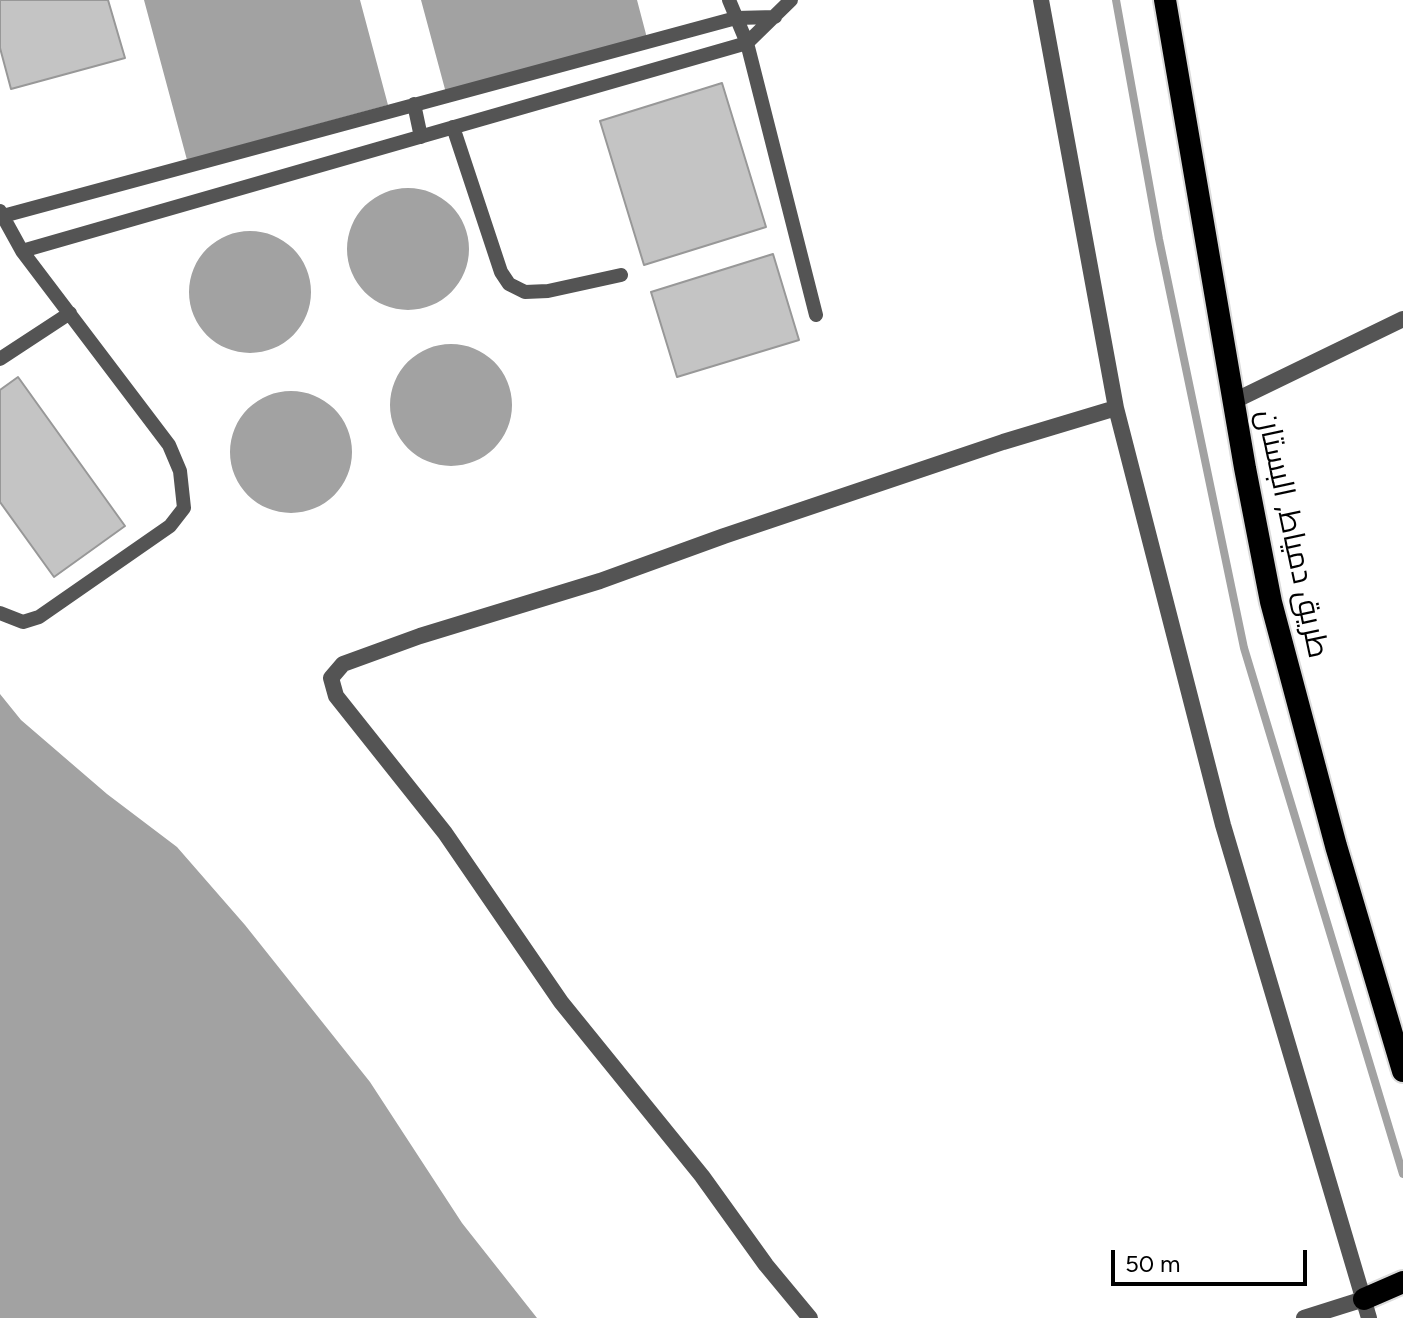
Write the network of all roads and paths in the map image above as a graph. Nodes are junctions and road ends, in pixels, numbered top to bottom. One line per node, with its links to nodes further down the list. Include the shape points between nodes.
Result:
1 (729, 0): 6 (lane)
2 (791, 0): 5 (lane)
3 (1041, 0): 19 (street)
4 (1165, 0): 18 (highway, طريق دمياط, البستان)
5 (775, 17): 6 (lane); 7 (lane)
6 (736, 18): 7 (lane); 8 (lane)
7 (747, 43): 9 (lane); 15 (lane)
8 (414, 104): 10 (lane); 11 (lane)
9 (453, 127): 10 (lane); 13 (lane, via 509,284 525,292 548,291)
10 (421, 137): 12 (lane)
11 (1, 214): 12 (lane)
12 (22, 251): 14 (lane)
13 (621, 275)
14 (70, 313): 17 (lane); 20 (lane, via 169,445 180,471 184,508 170,526 39,617 23,622)
15 (816, 315)
16 (1403, 319): 18 (street)
17 (0, 359)
18 (1234, 401): 21 (highway, طريق دمياط, البستان, via 1271,602)
19 (1116, 408): 23 (street, via 1223,825); 24 (street, via 420,636 343,664 331,678 336,696 445,833 561,1002)
20 (0, 613)
21 (1403, 1071)
22 (1403, 1282): 23 (highway)
23 (1367, 1308): 25 (street)
24 (810, 1318)
25 (1304, 1318)

